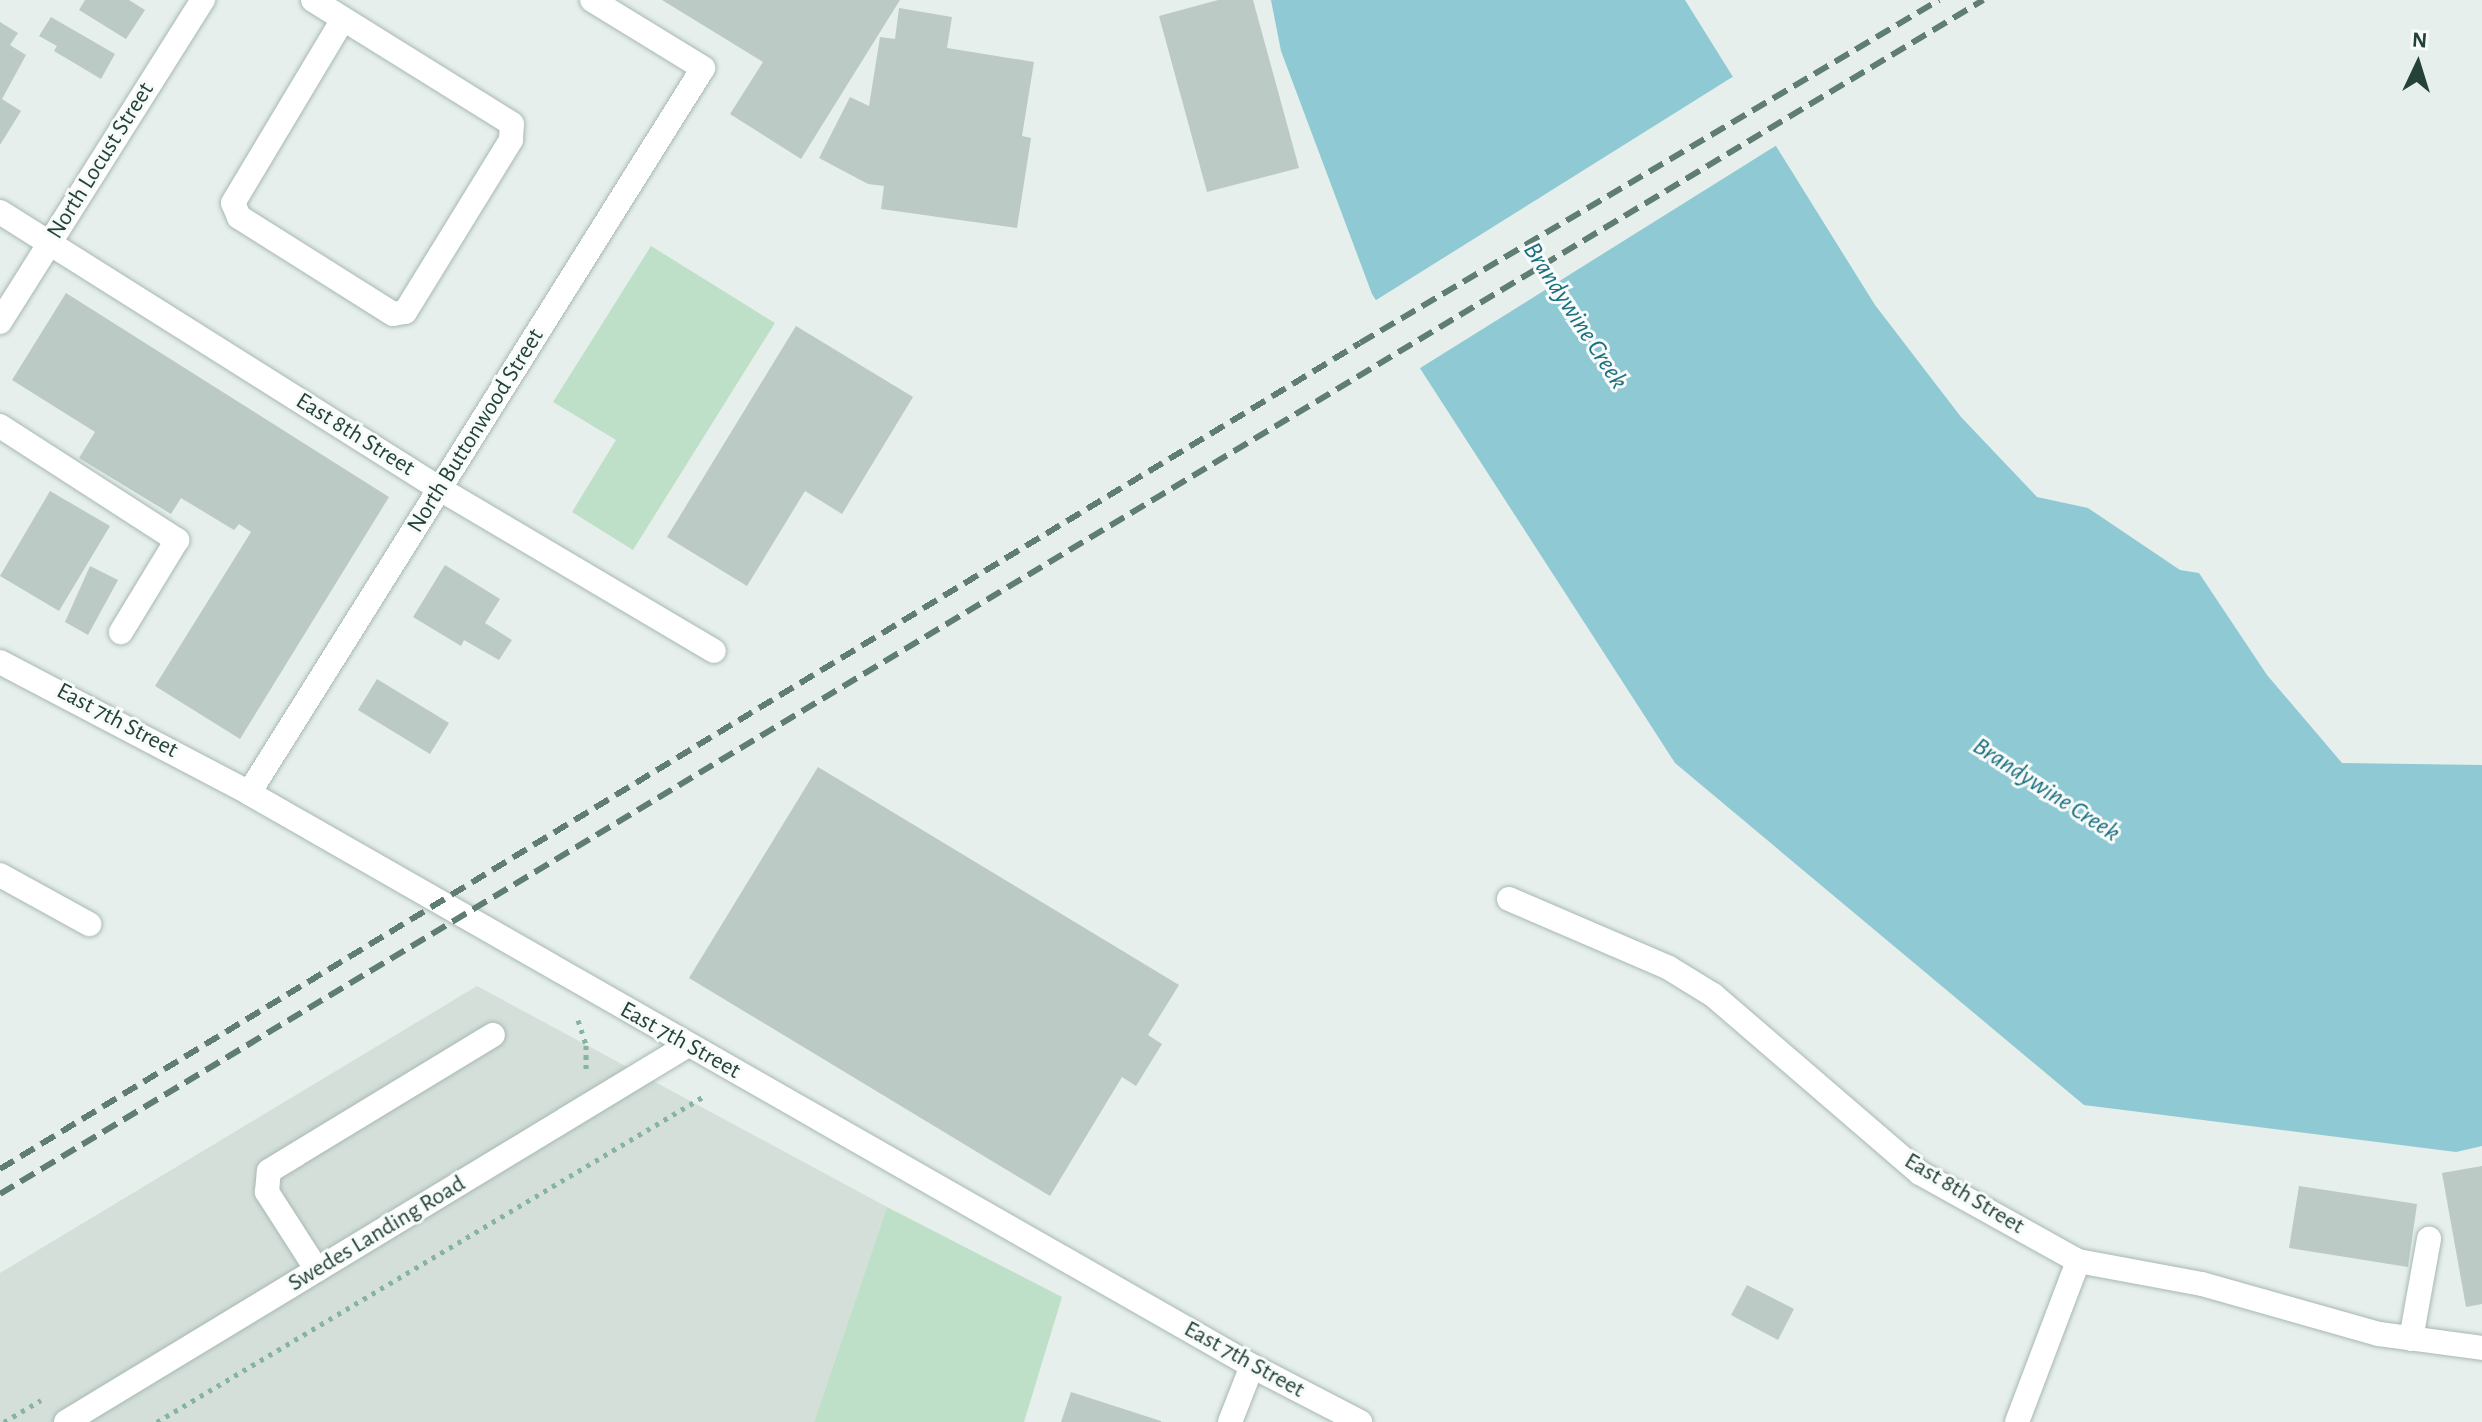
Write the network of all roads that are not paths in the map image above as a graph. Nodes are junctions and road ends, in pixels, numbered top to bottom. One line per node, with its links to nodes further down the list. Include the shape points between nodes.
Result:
1 (203, 0): 6 (street, North Locust Street)
2 (313, 0): 4 (street)
3 (592, 0): 9 (street, North Buttonwood Street, via 703,68)
4 (343, 19): 4 (street, via 512,124 511,140 405,312 393,314 239,217 233,203)
5 (0, 212): 6 (street, East 8th Street)
6 (48, 243): 7 (street, North Locust Street); 9 (street, East 8th Street)
7 (0, 322)
8 (0, 426): 10 (street, via 177,540)
9 (440, 489): 11 (street, East 8th Street); 13 (street, North Buttonwood Street)
10 (121, 632)
11 (714, 651)
12 (0, 662): 13 (street, East 7th Street)
13 (249, 793): 18 (street, East 7th Street)
14 (0, 875): 16 (street)
15 (1509, 899): 20 (street, East 8th Street, via 1669,968 1713,995 1920,1173)
16 (89, 924)
17 (493, 1035): 21 (street, via 269,1171 267,1192)
18 (688, 1045): 21 (street, Swedes Landing Road); 24 (street, East 7th Street)
19 (2429, 1239): 22 (street)
20 (2078, 1261): 22 (street, East 8th Street, via 2202,1284); 28 (street)
21 (317, 1270): 25 (street, Swedes Landing Road)
22 (2411, 1339): 23 (street, East 8th Street)
23 (2482, 1348)
24 (1252, 1366): 26 (street); 27 (street, East 7th Street)
25 (66, 1422)
26 (1230, 1422)
27 (1360, 1422)
28 (2017, 1422)

